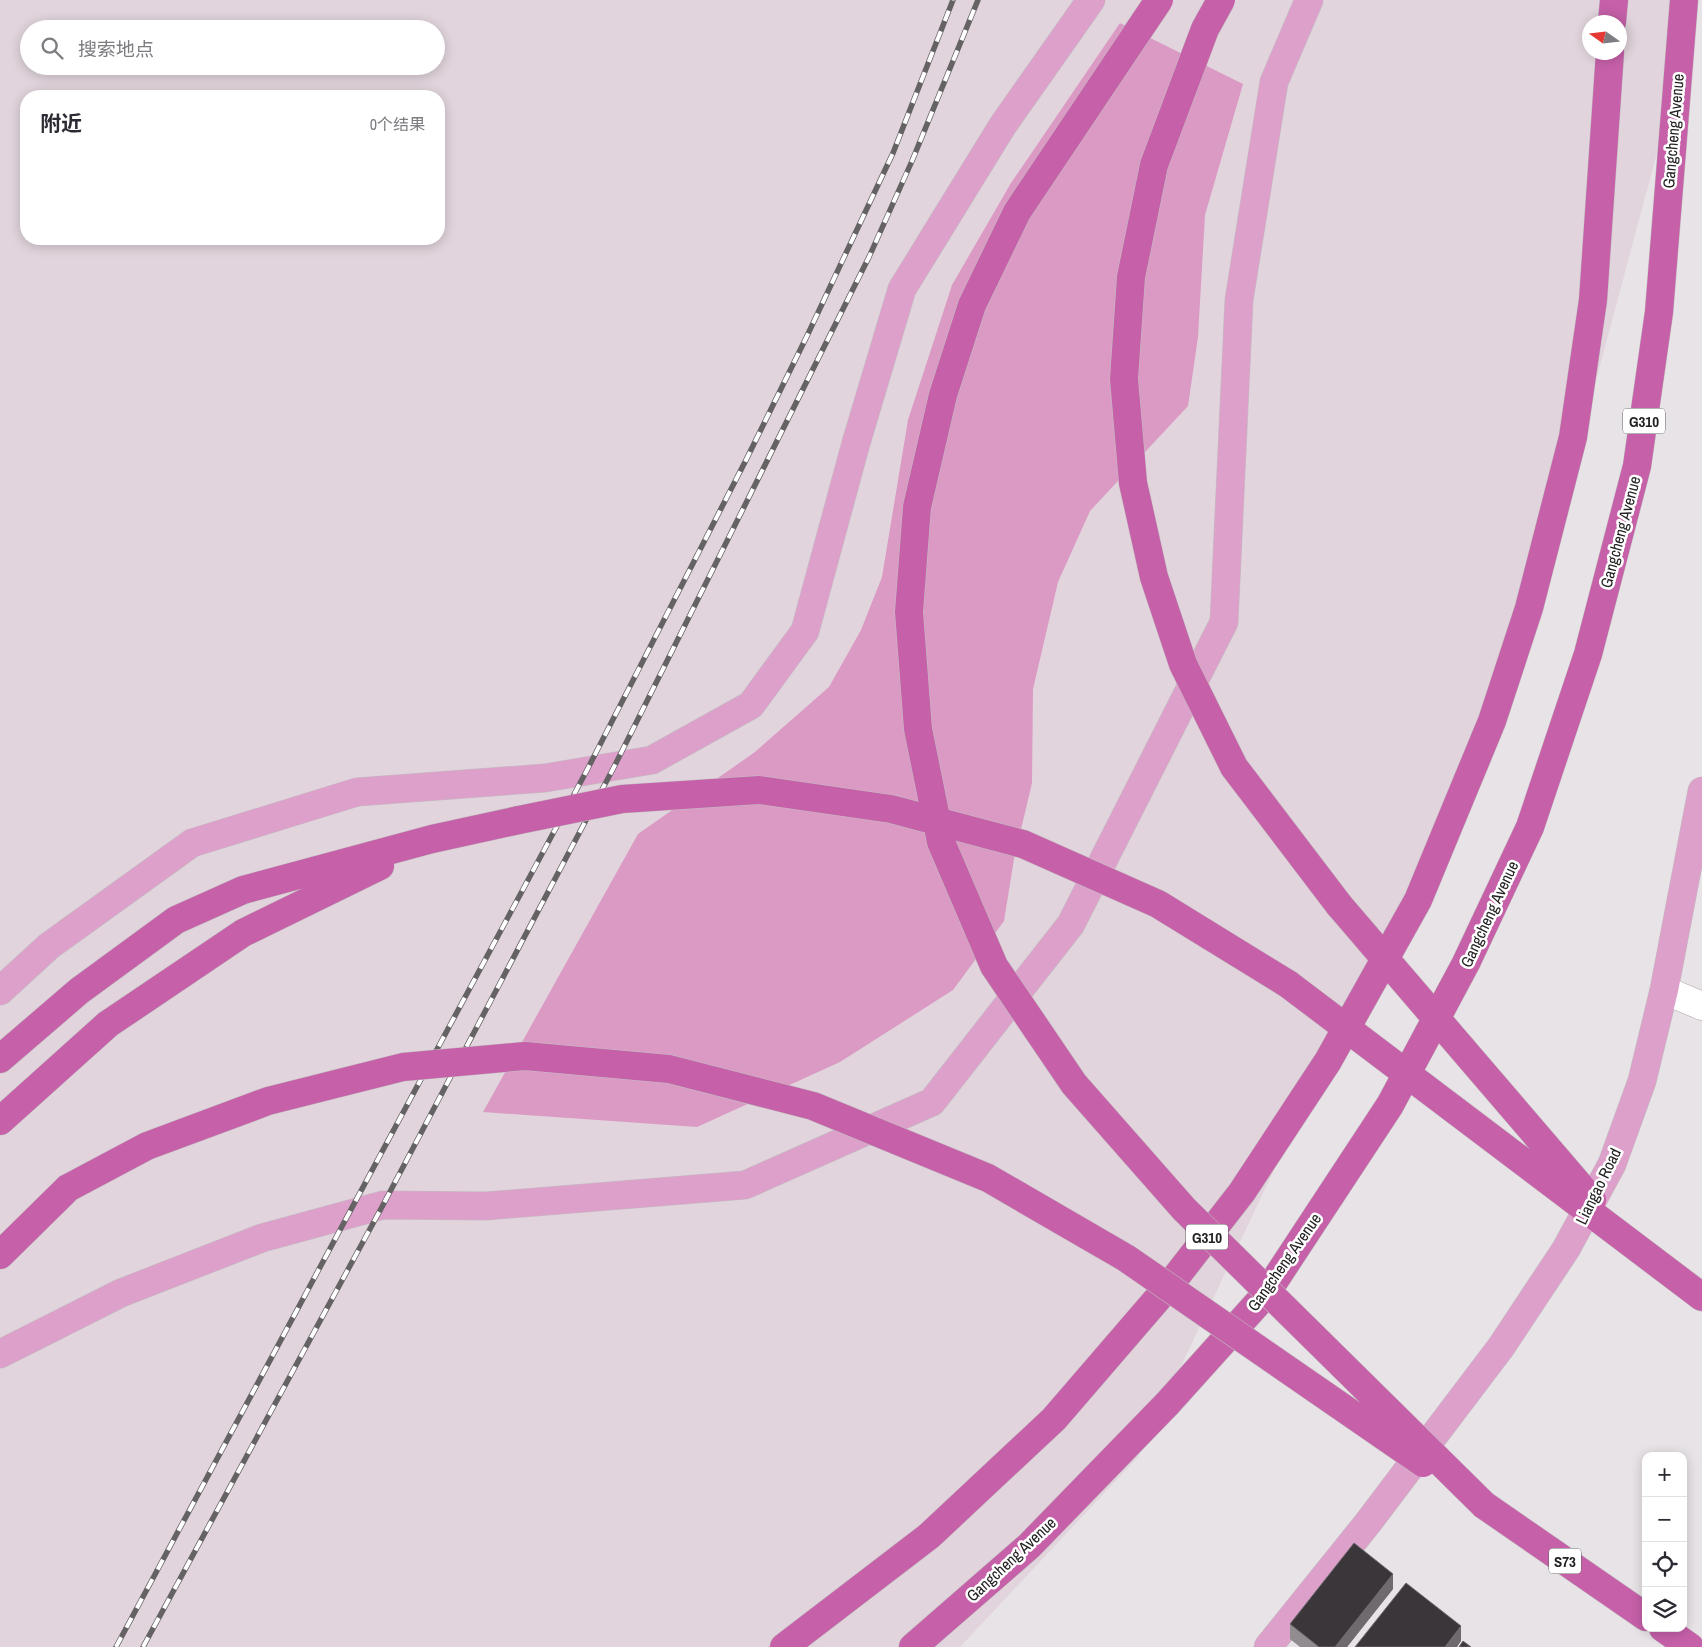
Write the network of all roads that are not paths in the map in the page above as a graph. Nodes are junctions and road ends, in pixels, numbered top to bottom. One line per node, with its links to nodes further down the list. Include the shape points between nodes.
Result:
1 (1091, 0): 12 (main road, via 1003,125 902,289 856,443 806,631 751,705 652,760 545,778 357,792 192,843 49,946)
2 (1159, 0): 22 (highway, bridge, via 1017,212 972,305 943,395 917,507 909,612 918,729 941,842 994,966 1074,1084 1184,1209)
3 (1221, 0): 18 (highway, bridge, via 1205,30 1154,165 1131,277 1124,379 1133,483 1154,577 1184,664 1234,767 1339,905)
4 (1309, 0): 21 (main road, via 1274,82 1239,300 1224,622 1071,924 932,1102 745,1185 486,1206 383,1205 262,1238 130,1289)
5 (1614, 0): 7 (highway)
6 (1684, 0): 26 (highway, Gangcheng Avenue / G310, bridge, via 1659,312 1637,466 1588,654 1530,827 1466,963 1390,1105 1265,1296 1167,1404 1029,1546)
7 (1613, 15)
8 (1609, 60): 25 (highway, G310, bridge, via 1593,300 1573,437 1529,608 1492,721 1418,900 1328,1061 1242,1192 1172,1282 1054,1419 929,1536)
9 (1702, 791): 11 (main road, Liangao Road)
10 (432, 839): 14 (highway, via 242,890 176,920 79,991); 15 (highway, via 243,933 108,1024); 18 (highway, bridge, via 622,799 759,790 891,808 1023,844 1158,904 1288,984)
11 (1664, 990): 13 (street); 27 (main road, Liangao Road, bridge, via 1642,1081 1612,1164 1566,1249 1501,1346 1367,1524)
12 (0, 991)
13 (1702, 1006)
14 (0, 1059)
15 (0, 1121)
16 (68, 1188): 17 (highway); 19 (highway); 22 (highway, bridge, via 146,1146 268,1101 403,1067 526,1056 669,1069 813,1106 988,1178 1126,1258)
17 (0, 1231)
18 (1627, 1241): 20 (highway)
19 (0, 1255)
20 (1702, 1297)
21 (0, 1354)
22 (1484, 1505): 23 (highway, S73)
23 (1642, 1613)
24 (1669, 1632): 28 (highway)
25 (784, 1647)
26 (913, 1647)
27 (1268, 1647)
28 (1690, 1647)

